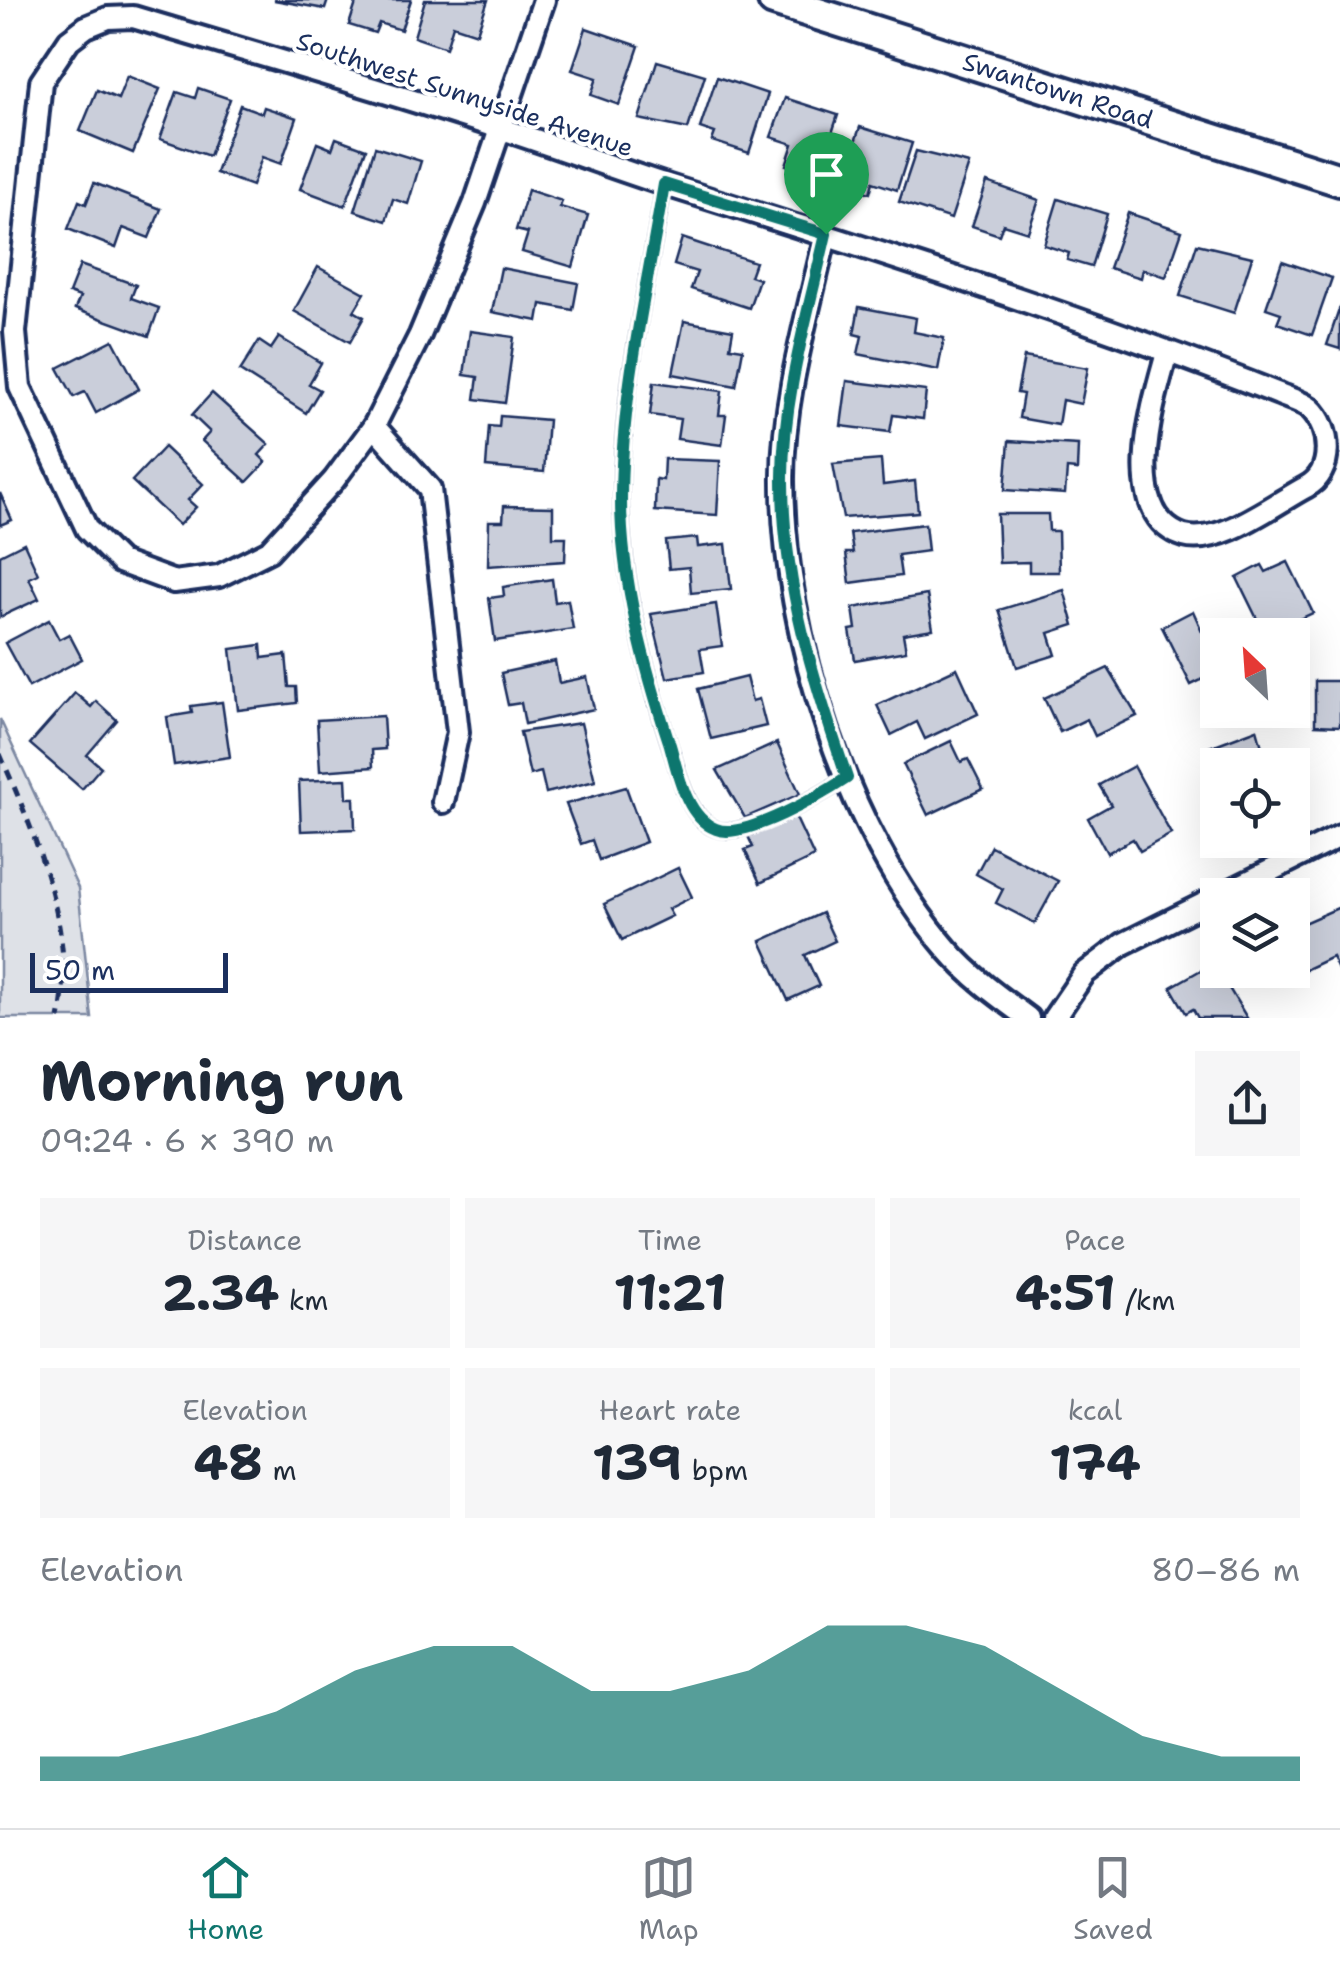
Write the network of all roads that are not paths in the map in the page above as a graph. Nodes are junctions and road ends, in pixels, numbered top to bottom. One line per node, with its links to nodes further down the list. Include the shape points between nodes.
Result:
1 (544, 0): 3 (street)
2 (774, 0): 4 (street, Swantown Road)
3 (501, 128): 5 (street, Southwest Sunnyside Avenue); 8 (street, via 420,335); 8 (street, Southwest Sunnyside Avenue, via 133,17 86,27 41,82 15,332 20,388 87,530 120,562 174,582 220,576 269,551)
4 (1340, 180)
5 (664, 184): 6 (street, Southwest Sunnyside Avenue); 9 (lane, via 628,404 621,502 632,595 658,710 694,813 717,830 744,830)
6 (826, 234): 7 (street, Southwest Sunnyside Avenue); 9 (street, via 792,384 782,481 794,596)
7 (1168, 352): 7 (street, Southwest Sunnyside Avenue, via 1310,407 1324,432 1327,462 1313,483 1226,529 1196,539 1176,533 1148,491 1146,465 1146,432)
8 (374, 426): 10 (street, via 430,488 458,732)
9 (847, 778): 12 (street, via 891,870 946,948)
10 (443, 802)
11 (1340, 836): 13 (street, via 1123,944 1084,974)
12 (1028, 1018)
13 (1054, 1018)

